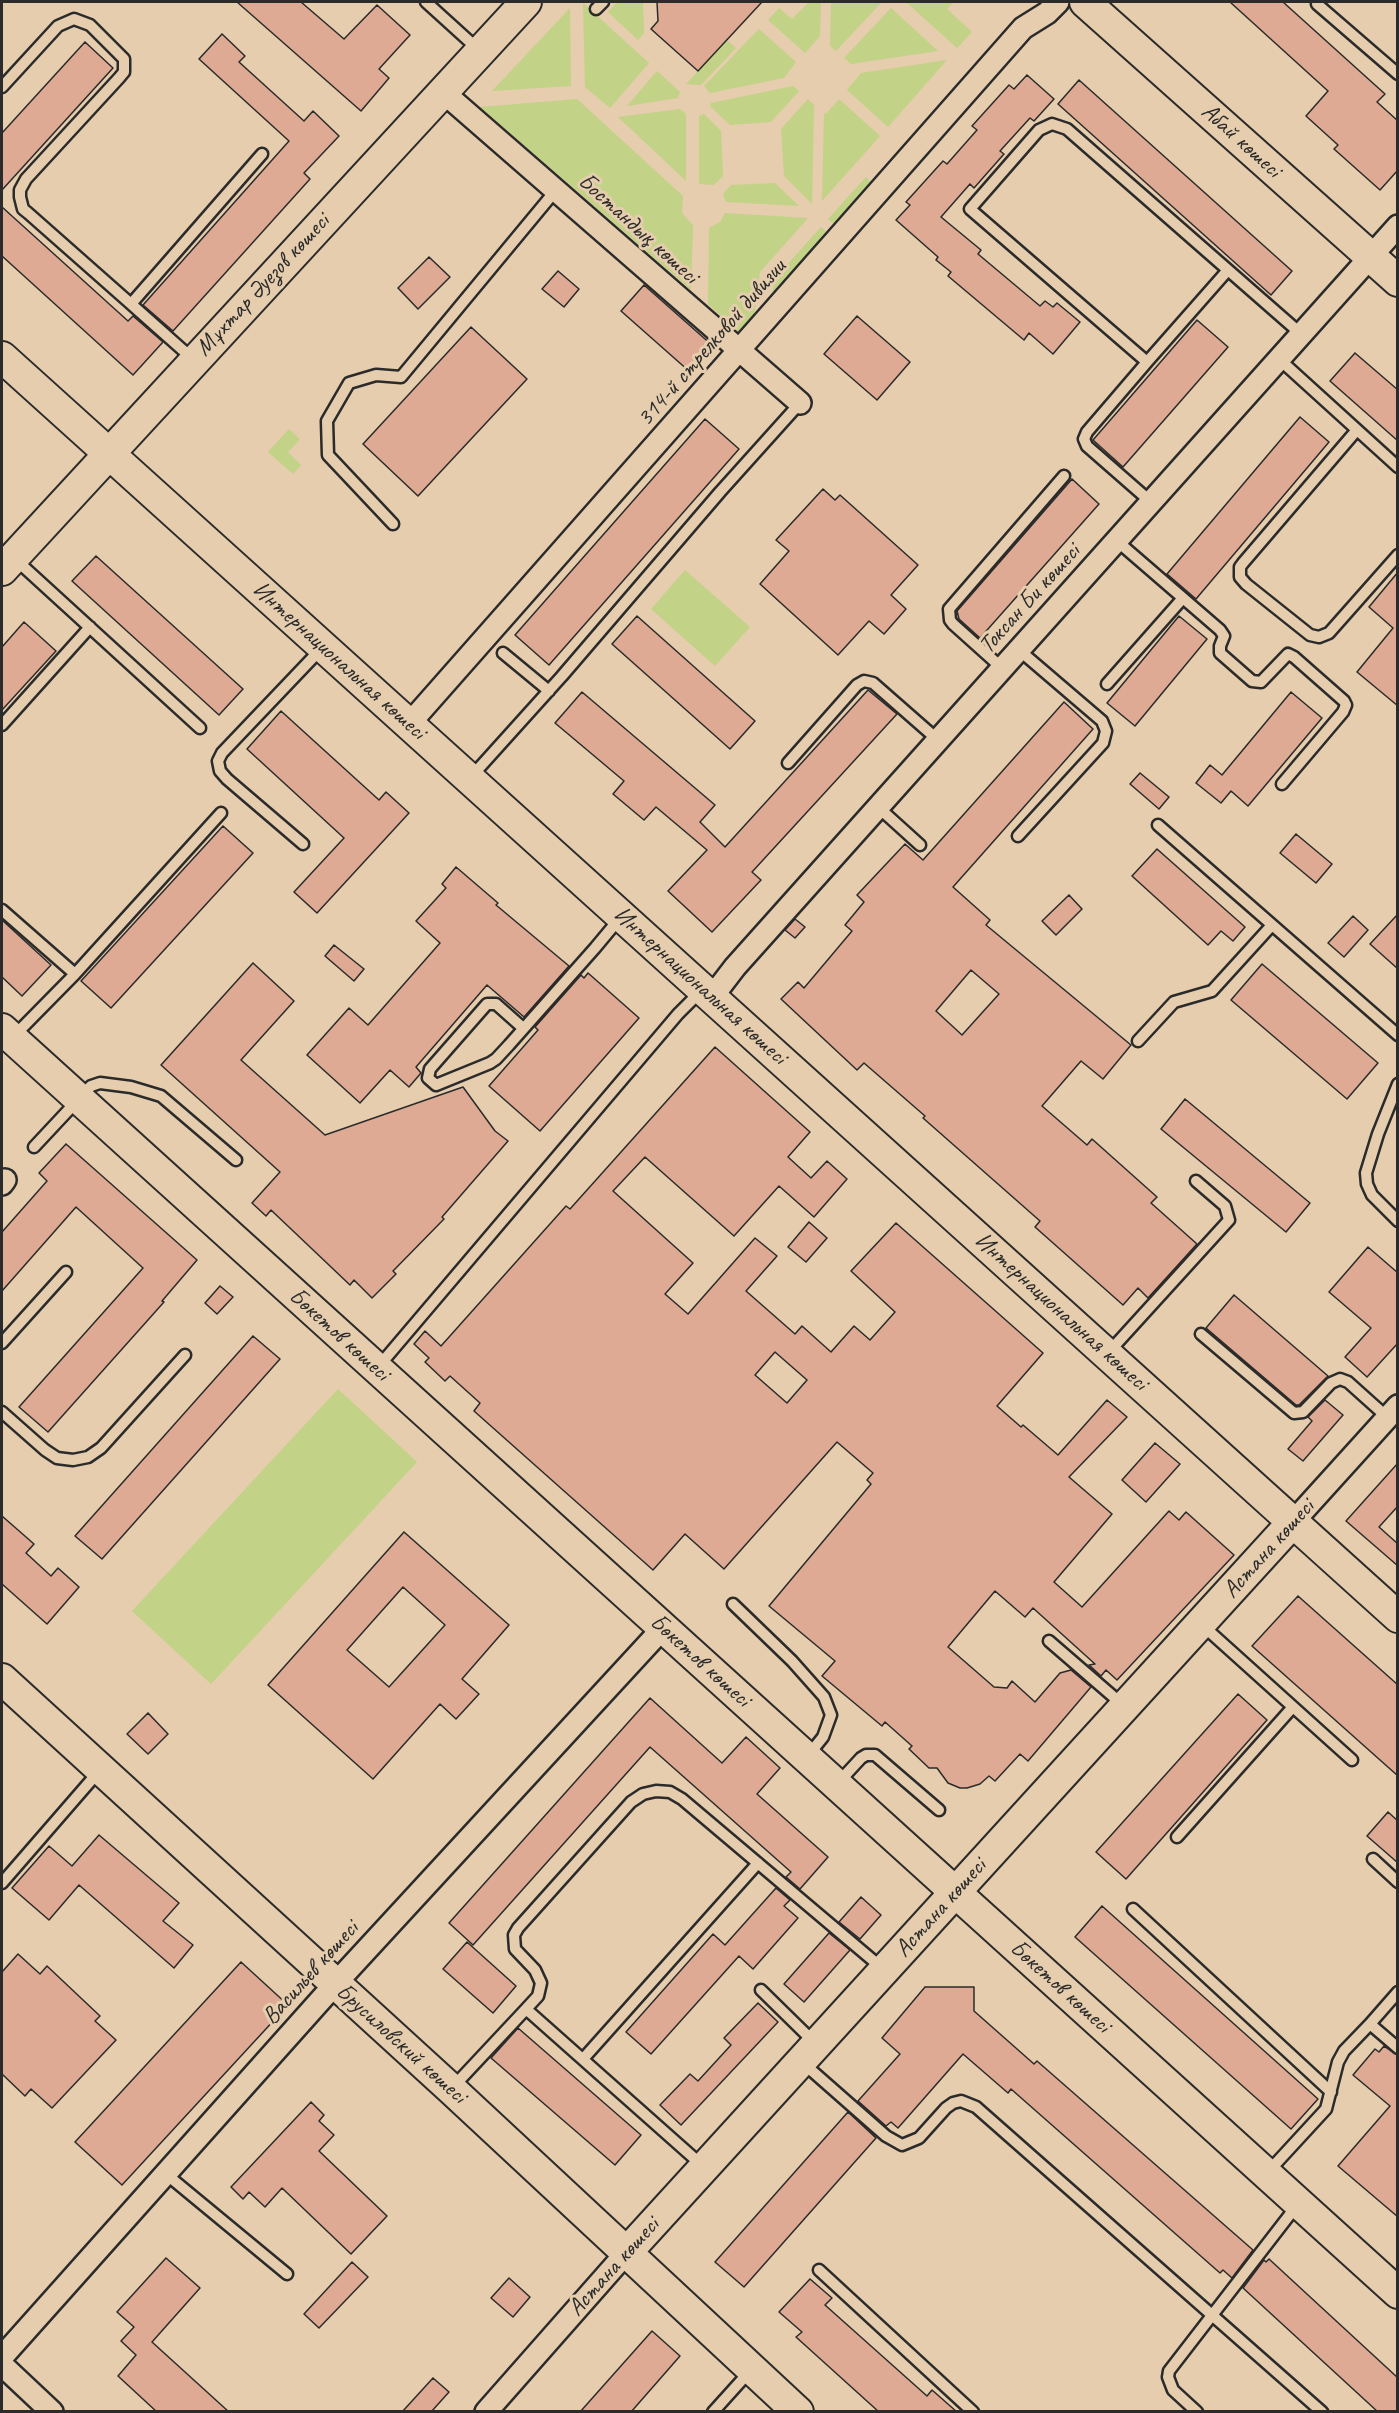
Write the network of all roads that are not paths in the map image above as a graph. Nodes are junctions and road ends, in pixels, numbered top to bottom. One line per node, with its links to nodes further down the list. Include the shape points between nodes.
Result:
1 (426, 2): 7 (lane)
2 (526, 2): 7 (main road, Мұхтар Әуезов көшесі)
3 (1058, 2): 6 (street, 314-й стрелковой дивизии)
4 (1085, 2): 14 (main road, Абай көшесі)
5 (1317, 4): 8 (lane)
6 (1023, 28): 11 (lane, via 1011,32); 19 (street, 314-й стрелковой дивизии)
7 (480, 52): 10 (main road, Мұхтар Әуезов көшесі)
8 (1398, 74)
9 (2, 87): 17 (lane, via 58,26 74,19 90,25 124,59 124,72 26,179 20,196 27,213)
10 (443, 92): 13 (street, Бостандық көшесі); 22 (main road, Мұхтар Әуезов көшесі)
11 (954, 96)
12 (262, 154): 17 (lane)
13 (556, 190): 19 (street, Бостандық көшесі); 30 (lane, via 401,377 376,375 349,383 327,421 327,455)
14 (1385, 240): 16 (main road, Абай көшесі); 18 (street, Токсан Би көшесі)
15 (1228, 270): 18 (lane); 23 (lane); 23 (lane, via 1059,124 1045,126 1023,148 970,209)
16 (1398, 281)
17 (131, 304): 22 (lane)
18 (1300, 333): 21 (street, Токсан Би көшесі)
19 (738, 351): 24 (street, Бостандық көшесі); 42 (street, 314-й стрелковой дивизии)
20 (2, 357): 26 (main road, Интернациональная көшесі)
21 (1279, 359): 25 (lane); 29 (street, Токсан Би көшесі)
22 (194, 360): 26 (main road, Мұхтар Әуезов көшесі)
23 (1147, 362): 29 (lane, via 1084,439 1087,446)
24 (800, 403): 41 (lane)
25 (1356, 430): 27 (lane); 32 (lane, via 1243,563 1240,577 1310,635 1319,637 1329,633)
26 (108, 453): 33 (main road, Мұхтар Әуезов көшесі); 36 (main road, Интернациональная көшесі)
27 (1398, 467)
28 (1064, 476): 39 (lane, via 949,609 953,624)
29 (1151, 502): 31 (street, Токсан Би көшесі)
30 (393, 524)
31 (1117, 540): 34 (lane); 37 (street, Токсан Би көшесі)
32 (1398, 555)
33 (7, 563): 35 (lane)
34 (1183, 598): 40 (lane); 48 (lane, via 1220,630 1224,636 1220,653 1252,681 1260,682 1288,654 1344,701 1343,712)
35 (90, 627): 43 (lane); 44 (lane)
36 (322, 648): 42 (main road, Интернациональная көшесі); 53 (lane, via 218,761 227,779)
37 (1019, 650): 39 (street, Токсан Би көшесі); 52 (lane, via 1102,721 1106,732 1103,743)
38 (503, 653): 41 (lane)
39 (1002, 668): 45 (street, Токсан Би көшесі)
40 (1107, 684)
41 (549, 691): 47 (lane)
42 (410, 723): 47 (main road, Интернациональная көшесі)
43 (2, 725)
44 (200, 728)
45 (938, 740): 46 (lane, via 873,683 864,681); 49 (street, Токсан Би көшесі)
46 (788, 763)
47 (470, 778): 56 (main road, Интернациональная көшесі)
48 (1282, 784)
49 (878, 807): 54 (lane); 59 (street, Токсан Би көшесі)
50 (221, 813): 58 (lane)
51 (1158, 825): 57 (lane)
52 (1018, 836)
53 (303, 844)
54 (921, 845)
55 (2, 910): 58 (lane)
56 (622, 916): 59 (main road, Интернациональная көшесі); 60 (lane)
57 (1272, 925): 62 (lane); 63 (lane, via 1212,991 1174,1002)
58 (75, 974): 61 (lane)
59 (708, 993): 73 (main road, Интернациональная көшесі); 75 (lane, via 670,1023)
60 (523, 1028): 60 (lane, via 490,1064 436,1084 428,1078 430,1069 487,1004 496,1004)
61 (7, 1033): 65 (main road, Бөкетов көшесі)
62 (1398, 1035)
63 (1138, 1041)
64 (1398, 1084): 69 (lane, via 1366,1173 1372,1195)
65 (79, 1099): 66 (lane); 67 (lane, via 91,1086 100,1083 155,1093 171,1102); 75 (main road, Бөкетов көшесі)
66 (34, 1148)
67 (236, 1160)
68 (1196, 1181): 73 (lane, via 1225,1206 1229,1220)
69 (1398, 1221)
70 (66, 1272): 72 (lane)
71 (1201, 1334): 77 (lane, via 1294,1413 1303,1412 1340,1378)
72 (2, 1343)
73 (1108, 1354): 78 (main road, Интернациональная көшесі)
74 (185, 1355): 76 (lane, via 101,1448 88,1456 73,1460 57,1458)
75 (377, 1369): 82 (main road, Бөкетов көшесі)
76 (2, 1412)
77 (1392, 1412): 78 (street, Астана көшесі)
78 (1293, 1522): 80 (main road, Интернациональная көшесі); 81 (main road, Астана көшесі)
79 (732, 1604): 87 (lane, via 792,1660 824,1697 831,1715 823,1737)
80 (1398, 1617)
81 (1201, 1624): 85 (main road, Астана көшесі); 86 (lane)
82 (663, 1628): 87 (main road, Бөкетов көшесі); 100 (street, Васильев көшесі)
83 (1049, 1641): 85 (lane)
84 (2, 1679): 89 (main road, Брусиловский көшесі)
85 (1125, 1707): 97 (main road, Астана көшесі)
86 (1292, 1708): 88 (lane); 92 (lane)
87 (807, 1757): 90 (main road, Бөкетов көшесі)
88 (1352, 1760)
89 (100, 1769): 96 (lane); 100 (main road, Брусиловский көшесі)
90 (837, 1784): 91 (lane, via 861,1758 875,1755); 97 (main road, Бөкетов көшесі)
91 (939, 1810)
92 (1177, 1837)
93 (1372, 1859): 95 (lane)
94 (758, 1863): 99 (lane); 103 (lane, via 682,1799 670,1792 643,1794 631,1802 514,1935 515,1950 536,1970 541,1983 538,1996); 107 (lane)
95 (1398, 1882)
96 (2, 1883)
97 (955, 1893): 99 (main road, Астана көшесі); 112 (main road, Бөкетов көшесі)
98 (1133, 1909): 109 (lane)
99 (884, 1970): 106 (main road, Астана көшесі)
100 (335, 1984): 108 (main road, Брусиловский көшесі); 111 (street, Васильев көшесі)
101 (761, 1990): 106 (lane)
102 (1398, 1992): 104 (lane)
103 (526, 2009): 107 (lane); 108 (lane)
104 (1370, 2024): 105 (lane); 109 (lane, via 1344,2051)
105 (1398, 2048)
106 (808, 2052): 110 (main road, Астана көшесі); 118 (lane, via 886,2136 902,2145 919,2138 953,2103 961,2101 976,2106)
107 (583, 2059): 110 (lane)
108 (451, 2089): 114 (main road, Брусиловский көшесі)
109 (1330, 2092): 112 (lane, via 1326,2109)
110 (704, 2167): 114 (main road, Астана көшесі)
111 (166, 2174): 116 (lane); 119 (street, Васильев көшесі)
112 (1265, 2174): 113 (main road, Бөкетов көшесі)
113 (1298, 2204): 117 (main road, Бөкетов көшесі); 118 (lane)
114 (627, 2252): 121 (main road, Брусиловский көшесі); 123 (street, Астана көшесі)
115 (819, 2270): 126 (lane)
116 (287, 2274)
117 (1398, 2293)
118 (1211, 2314): 127 (lane, via 1173,2364 1168,2378 1173,2390); 128 (lane)
119 (2, 2357)
120 (2, 2365): 122 (street)
121 (752, 2369): 124 (lane); 125 (main road, Брусиловский көшесі)
122 (52, 2412)
123 (486, 2412)
124 (712, 2412)
125 (798, 2412)
126 (973, 2412)
127 (1197, 2412)
128 (1322, 2412)

